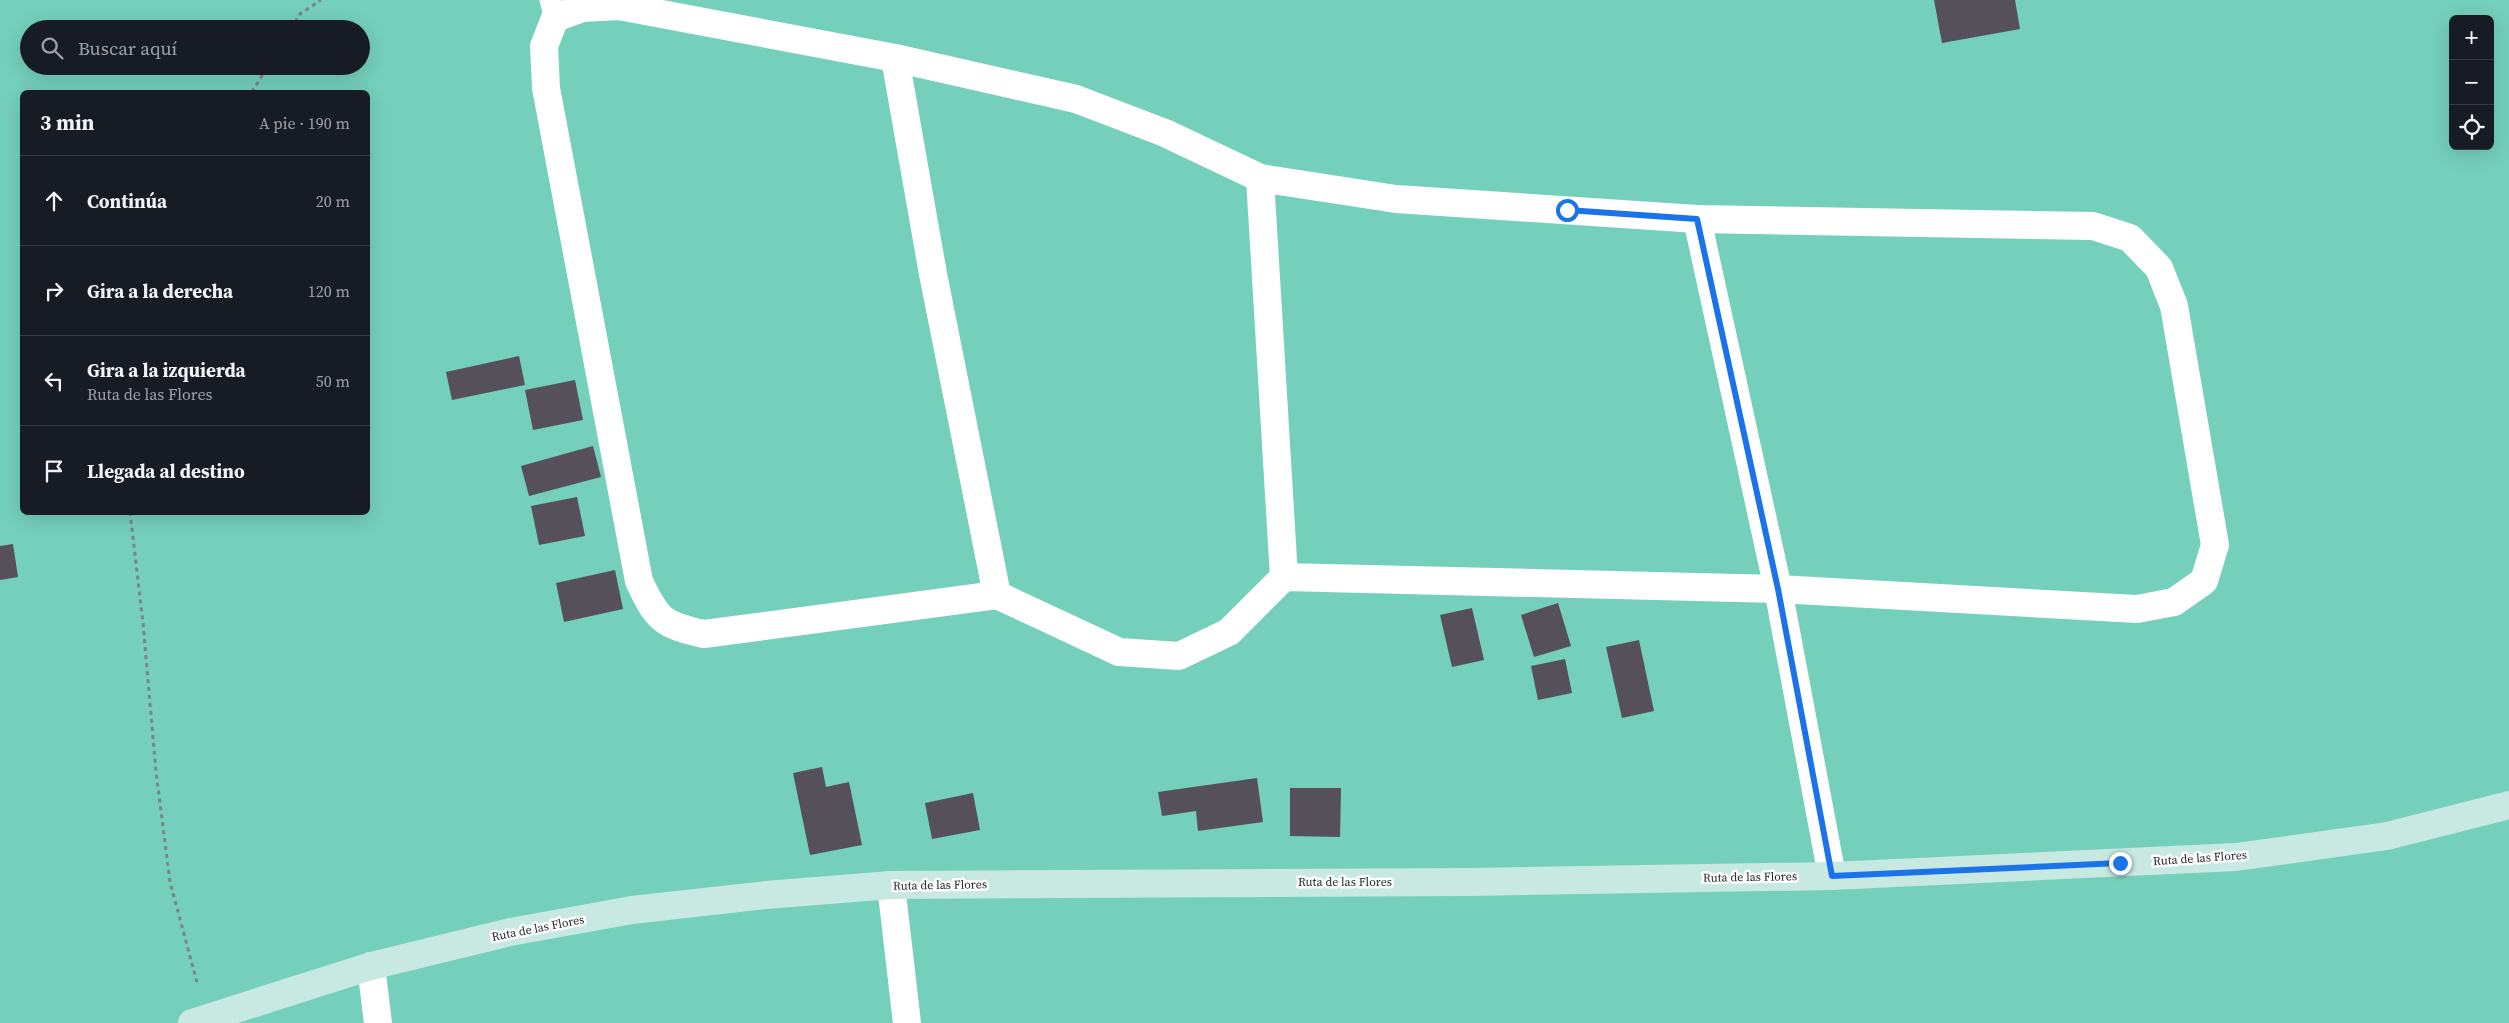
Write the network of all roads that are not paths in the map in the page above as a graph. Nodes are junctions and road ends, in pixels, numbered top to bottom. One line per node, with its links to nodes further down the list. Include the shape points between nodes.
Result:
1 (553, 9): 2 (street, via 619,6); 7 (street, via 544,46 546,88 639,581 652,609 675,628 704,634)
2 (895, 58): 3 (street, via 1076,99 1165,133); 7 (street, via 933,274)
3 (1260, 178): 4 (street, via 1396,199); 5 (street)
4 (1697, 219): 6 (street); 6 (street, via 2093,226 2130,238 2159,268 2174,306 2215,544 2204,581 2189,592 2174,602 2137,609)
5 (1284, 577): 6 (street); 7 (street, via 1229,632 1179,656 1119,652)
6 (1778, 589): 9 (street)
7 (997, 595)
8 (2509, 805): 9 (main road, Ruta de las Flores, via 2387,836 2236,857)
9 (1832, 876): 10 (main road, Ruta de las Flores, via 1470,882)
10 (891, 885): 11 (main road, Ruta de las Flores, via 632,910 510,932); 14 (street)
11 (370, 966): 12 (main road, Ruta de las Flores); 13 (street)
12 (199, 1020)
13 (378, 1023)
14 (907, 1023)

